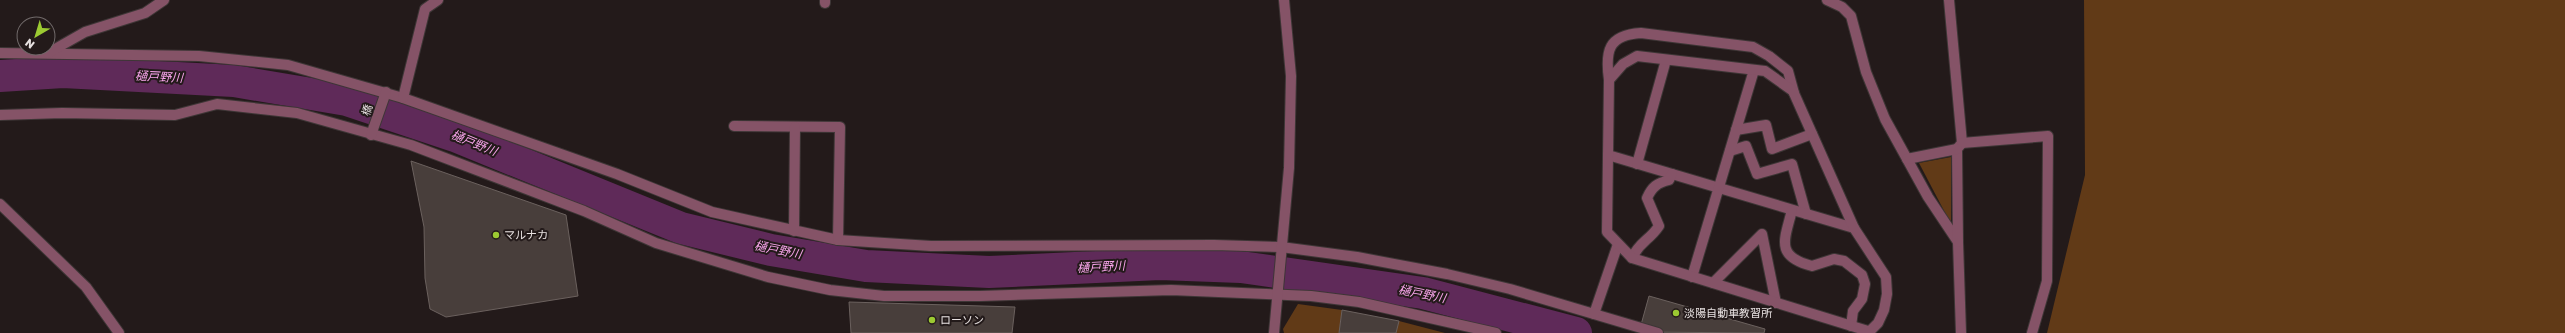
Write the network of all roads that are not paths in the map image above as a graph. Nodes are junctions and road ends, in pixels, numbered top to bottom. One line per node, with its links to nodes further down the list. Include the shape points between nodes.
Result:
1 (164, 0): 6 (street, via 145,13 85,32)
2 (438, 0): 15 (street, via 425,9)
3 (1284, 0): 37 (street, via 1291,76 1289,168)
4 (1827, 0): 25 (street, via 1842,7 1851,16 1873,94)
5 (1949, 0): 22 (street)
6 (56, 48)
7 (0, 53): 8 (street)
8 (16, 53)
9 (56, 53): 13 (street, via 199,56 288,65)
10 (1666, 60): 11 (street); 12 (street, via 1637,56 1622,64); 26 (street)
11 (1754, 70): 14 (street, via 1765,71); 19 (street)
12 (1609, 80): 14 (street, via 1606,58 1614,43 1624,34 1641,34 1753,47 1788,72); 24 (street)
13 (386, 92): 15 (street); 21 (street, 橋)
14 (1795, 95): 20 (street)
15 (403, 98): 33 (street, via 617,174 712,212)
16 (0, 115): 21 (street, via 175,115 217,104 297,113 336,122)
17 (734, 126): 18 (street)
18 (795, 126): 33 (street); 34 (street, via 840,127)
19 (1736, 130): 20 (street, via 1766,125 1772,148); 23 (street)
20 (1812, 134): 32 (street)
21 (371, 135): 41 (street, via 411,145 584,211 656,243 768,277 830,290 884,296 980,296 1171,290 1225,291)
22 (1960, 146): 25 (street); 35 (street); 51 (street, via 2048,136 2047,280)
23 (1730, 151): 28 (street); 31 (street, via 1746,146 1757,174 1792,164)
24 (1608, 155): 26 (street); 36 (street, via 1607,232)
25 (1907, 159): 35 (street, via 1942,220)
26 (1637, 164): 27 (street)
27 (1672, 174): 28 (street); 38 (street, via 1669,180 1659,182 1652,188 1647,198 1659,226 1653,235 1638,246)
28 (1719, 188): 30 (street); 39 (street)
29 (0, 204): 46 (street, via 86,287)
30 (1792, 210): 31 (street); 44 (street, via 1784,236 1786,249 1793,258 1812,266 1834,259 1844,261 1862,275 1865,284 1862,299 1853,311)
31 (1806, 214): 32 (street)
32 (1854, 228): 45 (street, via 1886,277 1887,294 1884,310 1878,323)
33 (794, 231): 34 (street)
34 (838, 240): 37 (street, via 931,246 1214,244)
35 (1958, 242): 50 (street)
36 (1618, 244): 38 (street); 43 (street)
37 (1281, 247): 41 (street); 43 (street, via 1357,257 1447,274)
38 (1632, 258): 39 (street)
39 (1692, 277): 40 (street)
40 (1712, 283): 42 (street); 42 (street, via 1762,234)
41 (1278, 296): 47 (street); 48 (street, via 1311,296 1359,302)
42 (1776, 303): 44 (street)
43 (1594, 314): 49 (street)
44 (1851, 326): 45 (street)
45 (1868, 332)
46 (119, 333)
47 (1274, 333)
48 (1496, 333)
49 (1658, 333)
50 (1961, 333)
51 (2032, 333)

